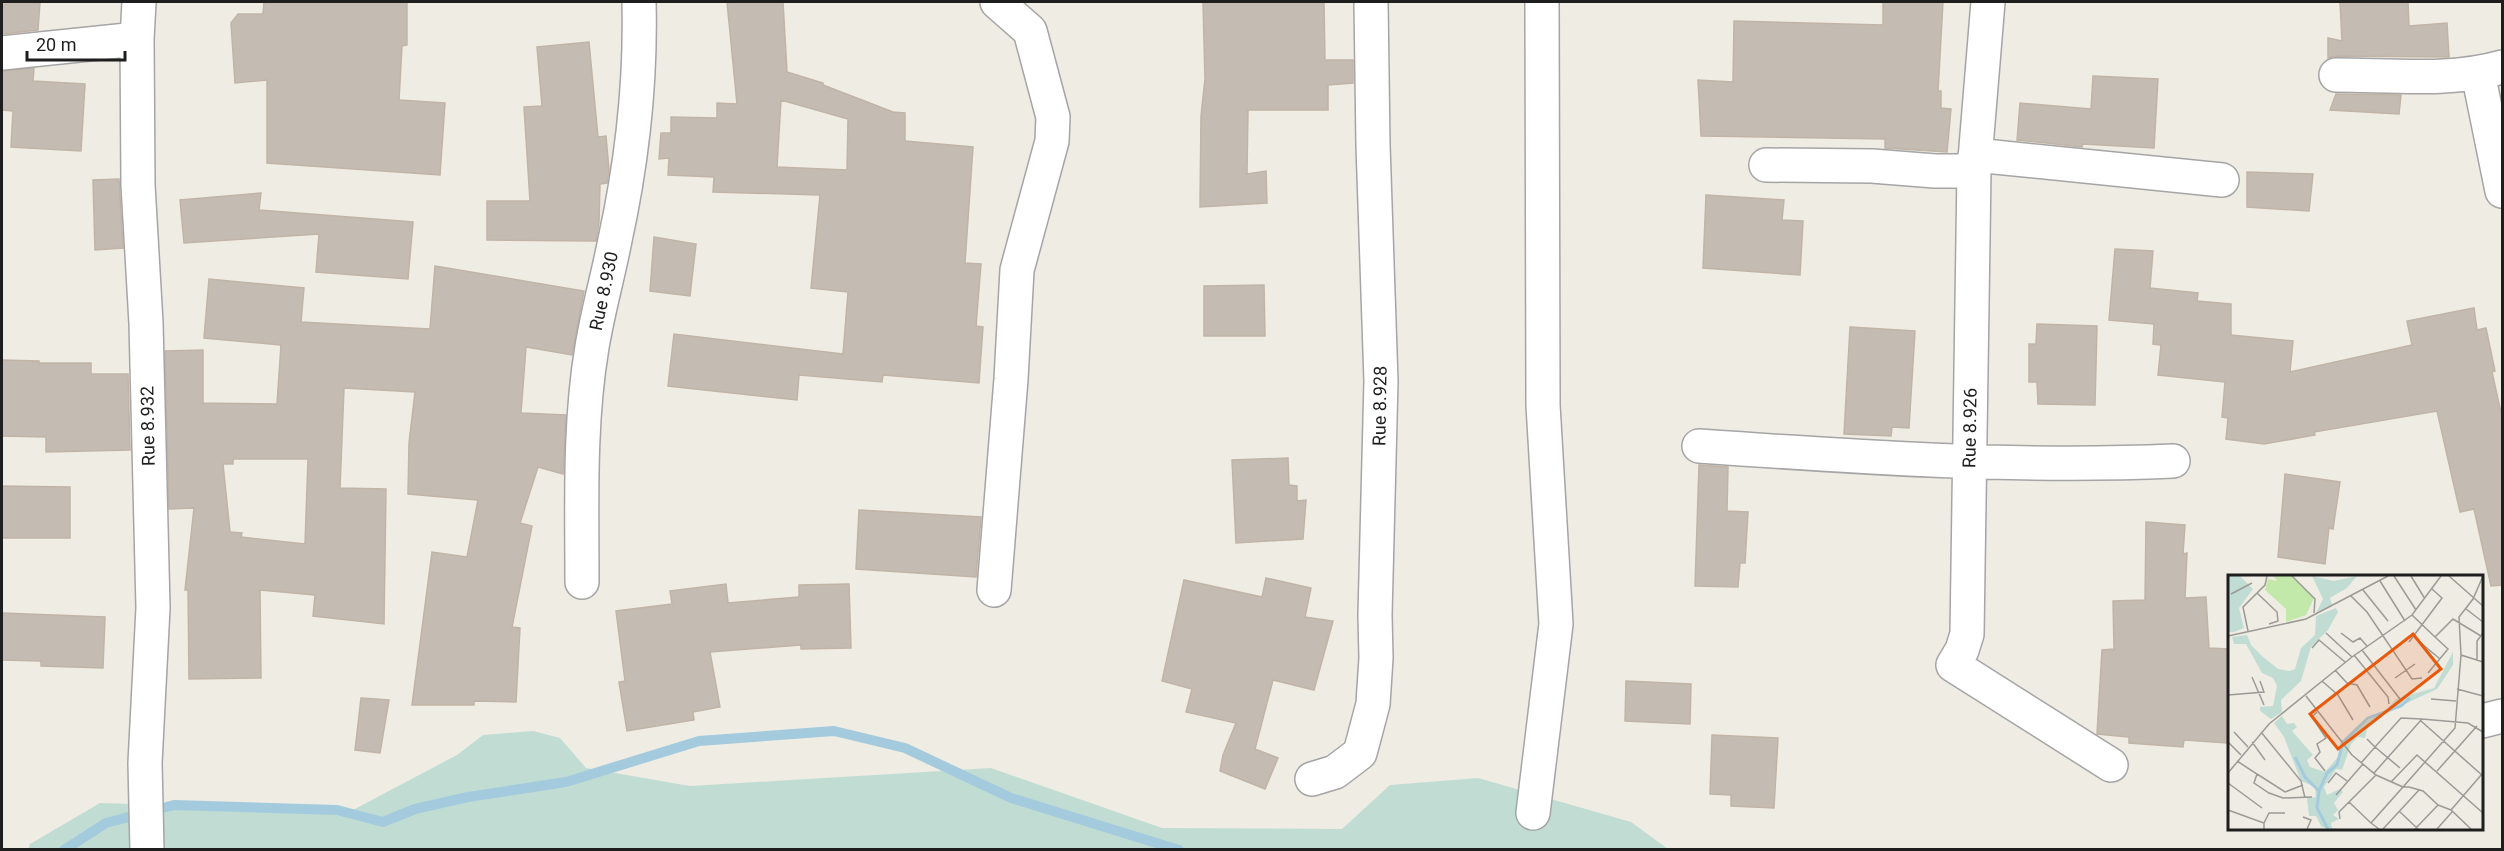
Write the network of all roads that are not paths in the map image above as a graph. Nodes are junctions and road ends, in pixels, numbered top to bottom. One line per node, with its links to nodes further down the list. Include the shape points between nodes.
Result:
1 (139, 2): 7 (street, Rue 8.932)
2 (639, 2): 18 (street, Rue 8.930, via 634,125 616,238 592,347 582,449)
3 (997, 2): 19 (street, via 1030,31 1053,117 1052,141 1017,270)
4 (1371, 2): 23 (street, Rue 8.928, via 1381,381 1374,692 1360,753 1335,772)
5 (1542, 2): 24 (street, via 1543,405 1556,624)
6 (1988, 2): 11 (street, Rue 8.926)
7 (137, 39): 8 (street); 25 (street, Rue 8.932, via 138,185 146,323 153,608 145,763)
8 (2, 53)
9 (2490, 70): 10 (street); 14 (street)
10 (2336, 75)
11 (1975, 163): 12 (street, via 1935,171); 13 (street); 17 (street, Rue 8.926)
12 (1766, 165)
13 (2222, 180)
14 (2502, 191)
15 (1699, 446): 17 (street)
16 (2173, 461): 17 (street, via 2084,465)
17 (1969, 463): 22 (street, Rue 8.926, via 1967,634 1953,665)
18 (582, 582)
19 (994, 590)
20 (2502, 717): 21 (street)
21 (2483, 721)
22 (2111, 765)
23 (1312, 779)
24 (1533, 813)
25 (147, 849)

